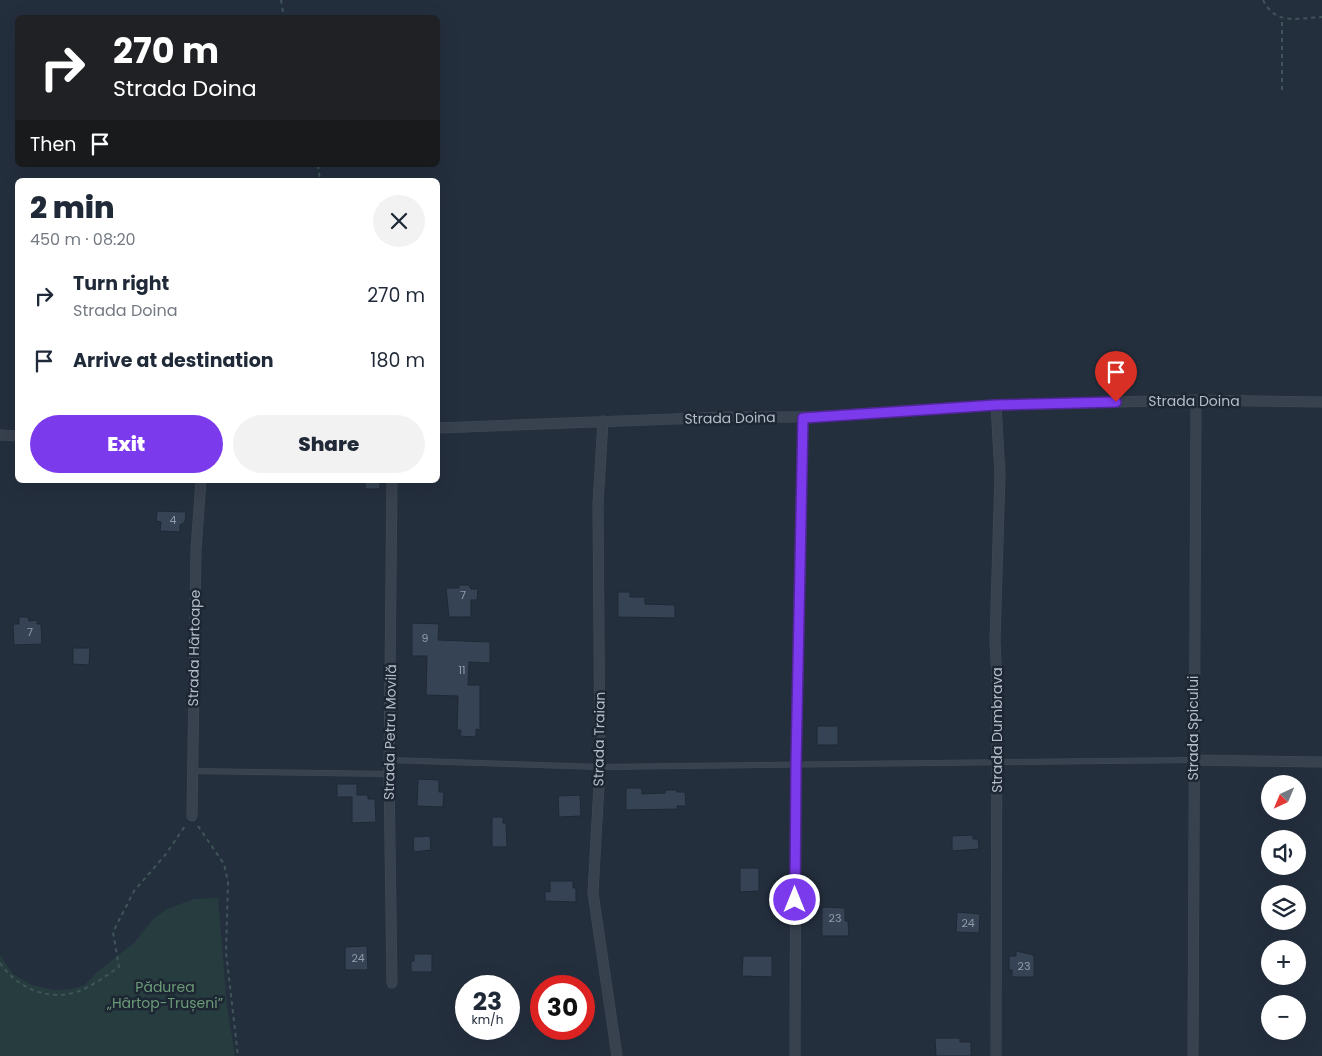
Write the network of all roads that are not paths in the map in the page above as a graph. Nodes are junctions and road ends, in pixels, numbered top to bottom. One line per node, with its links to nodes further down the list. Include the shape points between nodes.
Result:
1 (1196, 400): 2 (street, Strada Doina); 3 (street, Strada Doina); 12 (street, Strada Spicului)
2 (1322, 402)
3 (996, 405): 4 (street, Strada Doina); 13 (street, Strada Dumbrava, via 1000,474 995,641)
4 (803, 418): 5 (street, Strada Doina); 15 (street)
5 (603, 421): 6 (street, Strada Doina); 16 (street, Strada Traian, via 598,504)
6 (440, 428)
7 (0, 435): 8 (street)
8 (15, 436)
9 (201, 483): 17 (street, Strada Hârtoape, via 196,550)
10 (392, 483): 11 (street, Strada Petru Movilă)
11 (390, 760): 16 (lane); 18 (street, Strada Petru Movilă)
12 (1193, 760): 13 (lane); 14 (street); 24 (street, Strada Spicului)
13 (998, 762): 15 (lane); 23 (street, Strada Dumbrava)
14 (1322, 762)
15 (796, 764): 16 (lane); 22 (street)
16 (600, 767): 21 (street, Strada Traian, via 593,893)
17 (191, 771): 18 (lane); 19 (street, Strada Hârtoape)
18 (389, 774): 20 (street, Strada Petru Movilă)
19 (192, 816)
20 (392, 983)
21 (617, 1056)
22 (795, 1056)
23 (996, 1056)
24 (1193, 1056)

